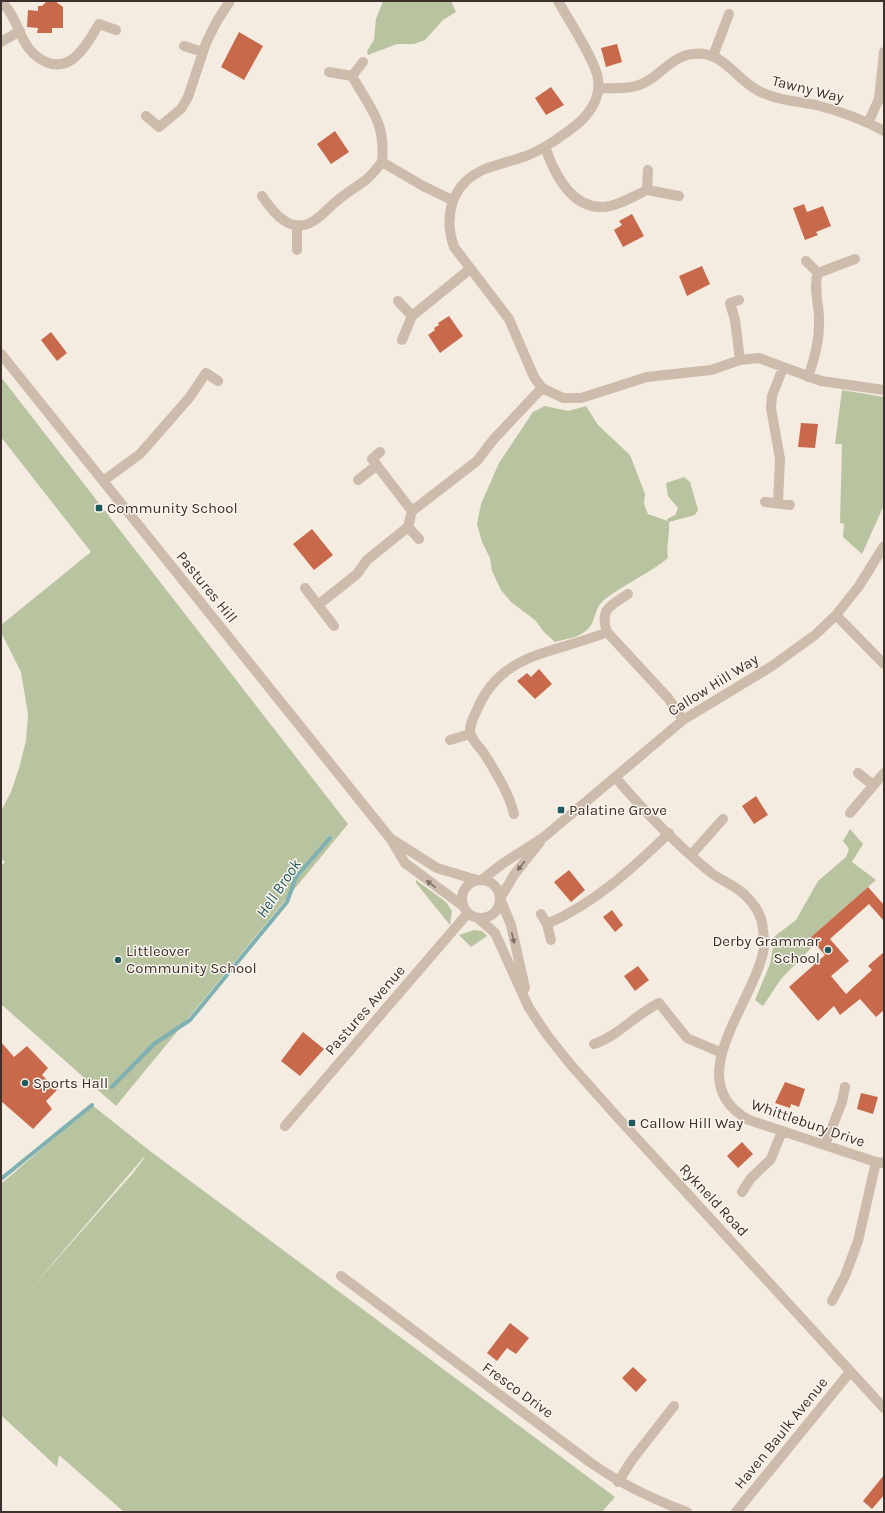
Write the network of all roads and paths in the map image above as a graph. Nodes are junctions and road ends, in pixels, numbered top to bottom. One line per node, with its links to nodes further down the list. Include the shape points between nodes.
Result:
1 (230, 1): 9 (street, via 217,21)
2 (558, 1): 15 (street, via 595,68)
3 (1, 2): 6 (street, via 13,16)
4 (729, 14): 11 (street)
5 (116, 30): 6 (street, via 99,24 80,52 71,60 58,64 46,63 36,58)
6 (20, 31): 7 (street)
7 (1, 42)
8 (184, 46): 9 (street)
9 (203, 52): 16 (street, via 188,97 181,109 158,127)
10 (884, 52): 17 (street, via 879,99)
11 (713, 56): 15 (street, Tawny Way, via 685,55 636,86); 17 (street, Tawny Way, via 746,83 767,95 836,110)
12 (363, 62): 14 (street)
13 (329, 72): 14 (street)
14 (352, 76): 20 (street, via 380,124 383,140)
15 (599, 88): 19 (street, via 594,104 583,120)
16 (146, 116)
17 (868, 123): 18 (street, Tawny Way)
18 (884, 131)
19 (545, 147): 22 (street, via 557,176 570,193 586,204 604,207 614,205); 25 (street, via 476,174 461,185)
20 (382, 162): 25 (street); 26 (street, via 364,182 316,219 309,224)
21 (648, 170): 22 (street)
22 (647, 190): 24 (street)
23 (262, 196): 26 (street, via 285,222)
24 (680, 196)
25 (452, 200): 30 (street, via 449,213 450,236 454,247)
26 (297, 226): 27 (street)
27 (297, 250)
28 (855, 259): 31 (street)
29 (806, 261): 31 (street)
30 (470, 269): 34 (street); 41 (street, via 509,319 534,377)
31 (818, 273): 39 (street, via 815,279 820,320 819,340)
32 (739, 300): 37 (street, via 730,303)
33 (398, 301): 34 (street)
34 (412, 316): 35 (street)
35 (402, 340)
36 (1, 354): 46 (street, Pastures Hill)
37 (740, 360): 38 (street, via 759,358); 41 (street, via 711,370 647,377 581,398 564,398)
38 (783, 368): 39 (street); 48 (street, via 772,396 771,408 780,459)
39 (808, 377): 42 (street)
40 (218, 381): 46 (street, via 206,373 189,398 140,454)
41 (542, 388): 50 (street, via 493,440 477,461)
42 (884, 390)
43 (380, 452): 44 (street, via 372,459)
44 (377, 465): 45 (street); 50 (street)
45 (358, 480)
46 (103, 481): 73 (street, Pastures Hill)
47 (765, 502): 48 (street)
48 (778, 502): 49 (street)
49 (790, 505)
50 (412, 511): 51 (street)
51 (408, 527): 52 (street); 56 (street, via 367,560 357,574)
52 (419, 539)
53 (884, 546): 57 (street, Callow Hill Way, via 859,586)
54 (305, 588): 56 (street)
55 (628, 594): 59 (street, via 609,606 605,612)
56 (318, 605): 58 (street)
57 (836, 615): 60 (street); 61 (street, Callow Hill Way, via 785,658)
58 (334, 626)
59 (607, 632): 61 (street, via 668,698); 62 (street, via 523,660 504,672 490,686 481,701 470,726)
60 (884, 664)
61 (683, 720): 66 (street, Callow Hill Way)
62 (470, 734): 63 (street); 69 (street, via 511,802)
63 (450, 740)
64 (858, 773): 67 (street)
65 (884, 773): 67 (street)
66 (616, 777): 71 (street, Whittlebury Drive, via 645,811); 72 (street, Callow Hill Way)
67 (873, 785): 68 (street)
68 (850, 813)
69 (514, 814)
70 (723, 820): 74 (street)
71 (669, 833): 74 (street, Whittlebury Drive); 80 (street, via 635,867 592,900)
72 (544, 837): 75 (street, Callow Hill Way); 76 (street, Callow Hill Way, one-way to 76, via 514,875)
73 (390, 838): 75 (street, Pastures Hill, via 437,868); 77 (street, Pastures Hill, one-way to 73, via 405,863)
74 (691, 855): 84 (street, Whittlebury Drive, via 719,879 747,896 763,926 761,962)
75 (480, 880): 76 (street, via 496,886); 77 (street, via 466,888 462,894)
76 (501, 899): 79 (street, via 496,912 488,917); 82 (street, Rykneld Road, one-way to 82, via 511,925)
77 (466, 910): 79 (street); 86 (street, Pastures Avenue)
78 (541, 914): 80 (street)
79 (479, 918): 82 (street, Rykneld Road, via 495,933)
80 (547, 924): 81 (street)
81 (551, 940)
82 (529, 1008): 93 (street, Rykneld Road, via 547,1035 613,1113)
83 (594, 1044): 84 (street, via 607,1039 644,1010 659,1003 687,1038)
84 (722, 1054): 87 (street, Whittlebury Drive, via 718,1073 719,1086 730,1107 749,1120)
85 (845, 1087): 88 (street, via 842,1102)
86 (285, 1126)
87 (782, 1131): 88 (street, Whittlebury Drive); 90 (street, via 771,1159 751,1178)
88 (825, 1145): 89 (street, Whittlebury Drive)
89 (880, 1163): 92 (street, Whittlebury Drive, via 856,1247)
90 (742, 1192)
91 (341, 1276): 96 (street, Fresco Drive)
92 (832, 1301)
93 (850, 1372): 95 (street, Rykneld Road); 98 (street, Haven Baulk Avenue)
94 (674, 1406): 96 (street)
95 (884, 1408)
96 (618, 1482): 97 (street, Fresco Drive)
97 (687, 1512)
98 (736, 1512)

